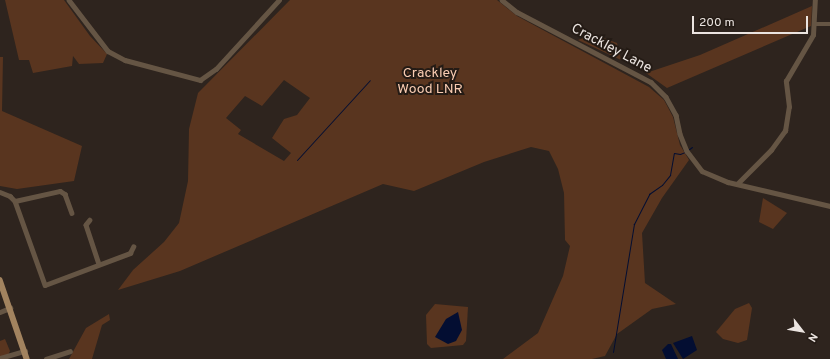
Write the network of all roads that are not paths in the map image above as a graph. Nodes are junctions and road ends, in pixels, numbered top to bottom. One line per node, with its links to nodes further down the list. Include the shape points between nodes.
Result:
1 (69, 0): 2 (street, via 108,51 125,60 200,80 216,69)
2 (279, 0)
3 (502, 0): 7 (street, Crackley Lane, via 517,12 647,79 666,97 676,115 685,146 696,163 711,176)
4 (815, 0): 5 (street)
5 (815, 24): 6 (street); 7 (street, via 804,53 786,81 790,107 785,131)
6 (830, 24)
7 (737, 184): 10 (street, Crackley Lane)
8 (0, 192): 9 (street)
9 (15, 201): 11 (street, via 60,191 65,194); 14 (street, via 45,285)
10 (830, 206)
11 (72, 213)
12 (90, 220): 14 (street, via 86,225)
13 (133, 247): 14 (street, via 130,253)
14 (99, 264)
15 (0, 280): 16 (main road)
16 (10, 308): 17 (street); 18 (main road)
17 (0, 312)
18 (24, 351): 20 (street); 21 (main road)
19 (70, 351): 22 (street)
20 (0, 358)
21 (28, 359)
22 (46, 359)

